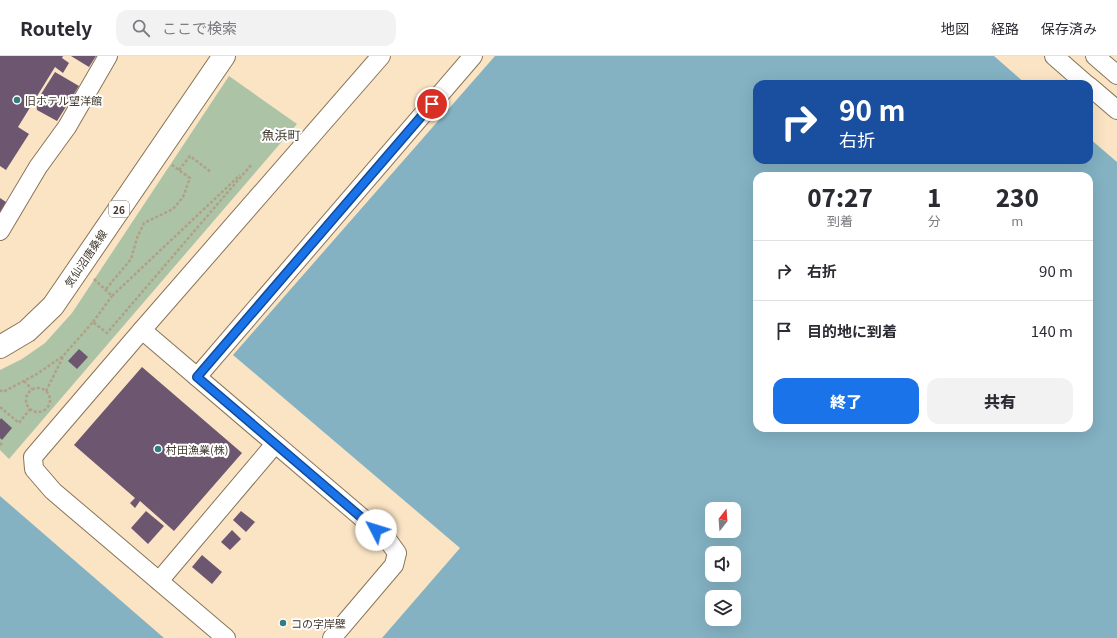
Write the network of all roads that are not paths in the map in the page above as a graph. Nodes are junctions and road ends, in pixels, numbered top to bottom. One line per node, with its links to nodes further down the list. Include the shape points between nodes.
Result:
1 (108, 56): 11 (street, via 67,127 38,167)
2 (224, 56): 13 (main road, 気仙沼唐桑線 / 26, via 53,306 27,331)
3 (381, 56): 12 (street)
4 (473, 56): 14 (street)
5 (1054, 56): 8 (street)
6 (1095, 56): 7 (street)
7 (1117, 75)
8 (1081, 80)
9 (1093, 89): 10 (street)
10 (1117, 110)
11 (0, 231)
12 (142, 330): 14 (street); 16 (street, via 33,457 34,469 53,491)
13 (0, 347)
14 (197, 377): 15 (street)
15 (275, 444): 16 (street); 18 (street, via 387,539 397,554 394,565)
16 (159, 581): 17 (street)
17 (226, 638)
18 (332, 638)

